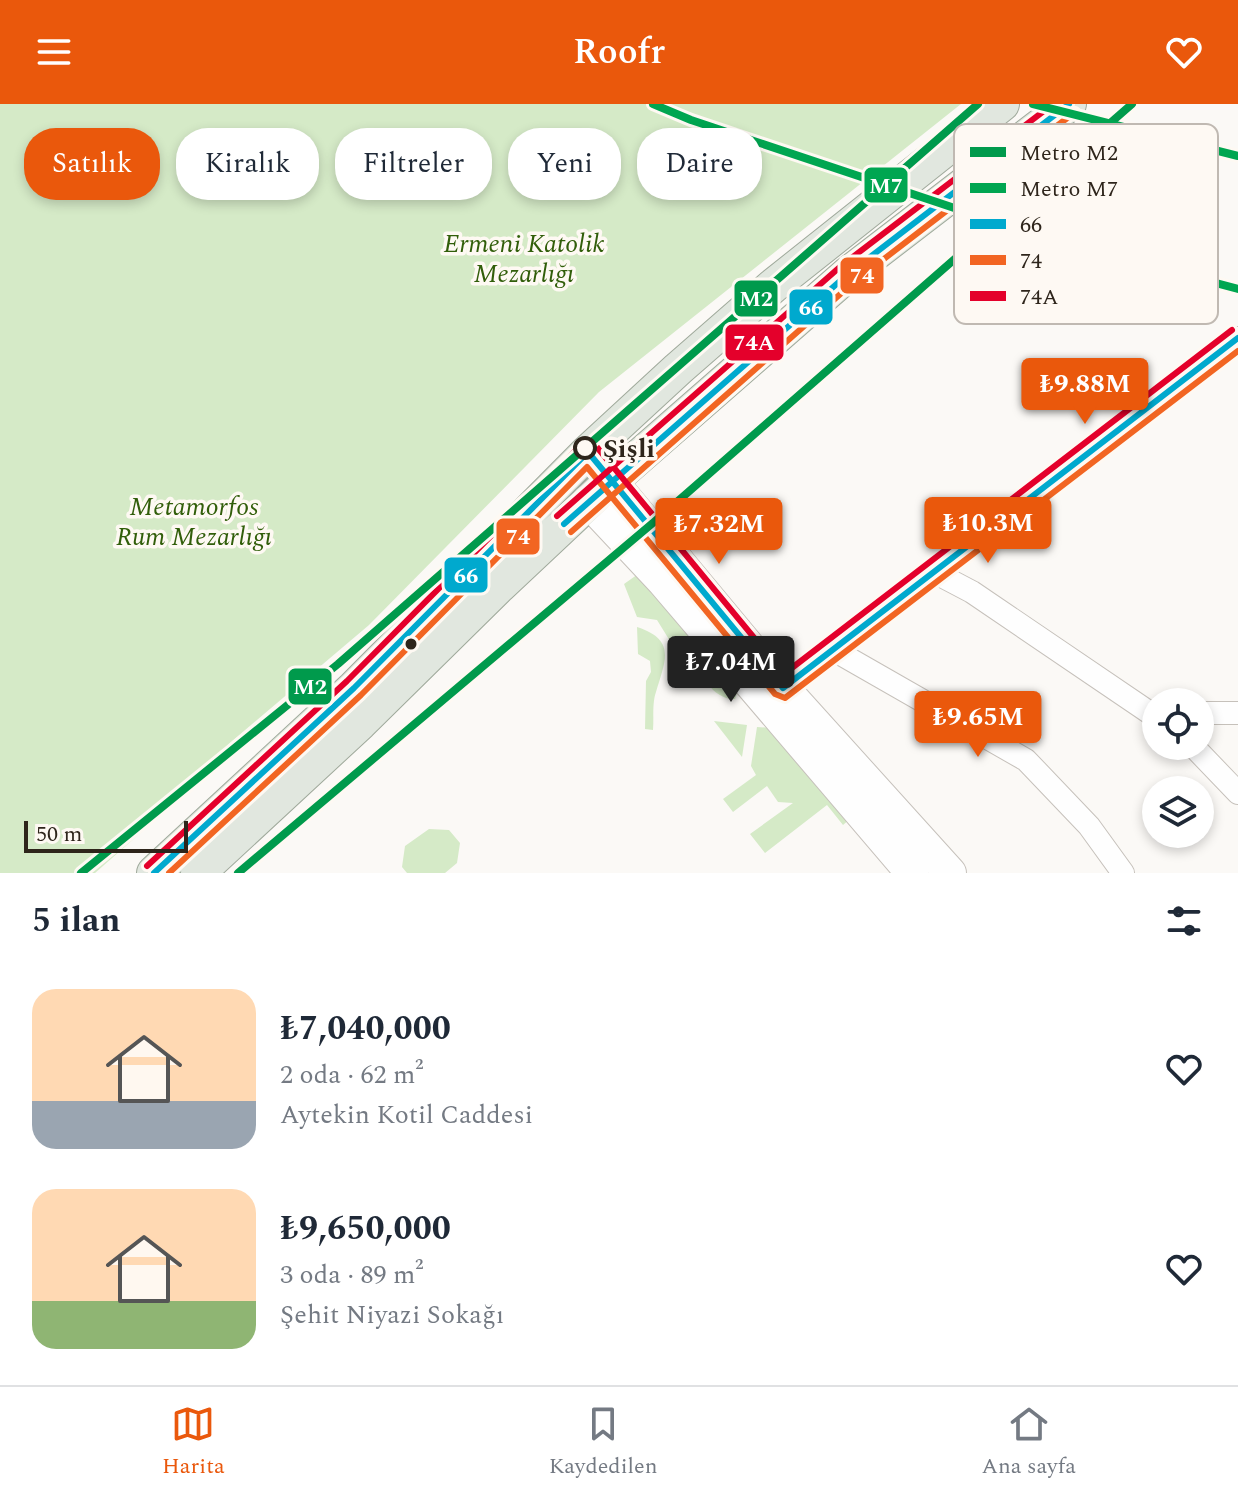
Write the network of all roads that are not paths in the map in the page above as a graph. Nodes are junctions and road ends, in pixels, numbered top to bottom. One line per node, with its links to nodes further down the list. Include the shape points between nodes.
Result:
1 (1002, 104): 3 (main road)
2 (1069, 104): 4 (main road)
3 (977, 124)
4 (1043, 124)
5 (954, 142): 8 (main road, via 773,286)
6 (954, 192): 9 (main road, via 848,274)
7 (1238, 338): 10 (street)
8 (576, 464): 9 (main road); 20 (main road, via 354,688)
9 (600, 491): 14 (main road); 21 (main road); 22 (main road, via 663,581)
10 (959, 550): 11 (street); 12 (street)
11 (932, 571): 12 (street); 13 (street)
12 (972, 592): 15 (street)
13 (832, 649): 14 (street); 24 (street, via 1026,760 1089,826)
14 (783, 688): 23 (main road)
15 (1142, 707)
16 (1214, 713): 17 (street)
17 (1238, 713)
18 (1206, 760): 19 (street)
19 (1238, 793)
20 (154, 873)
21 (198, 873)
22 (912, 873)
23 (950, 873)
24 (1123, 873)

